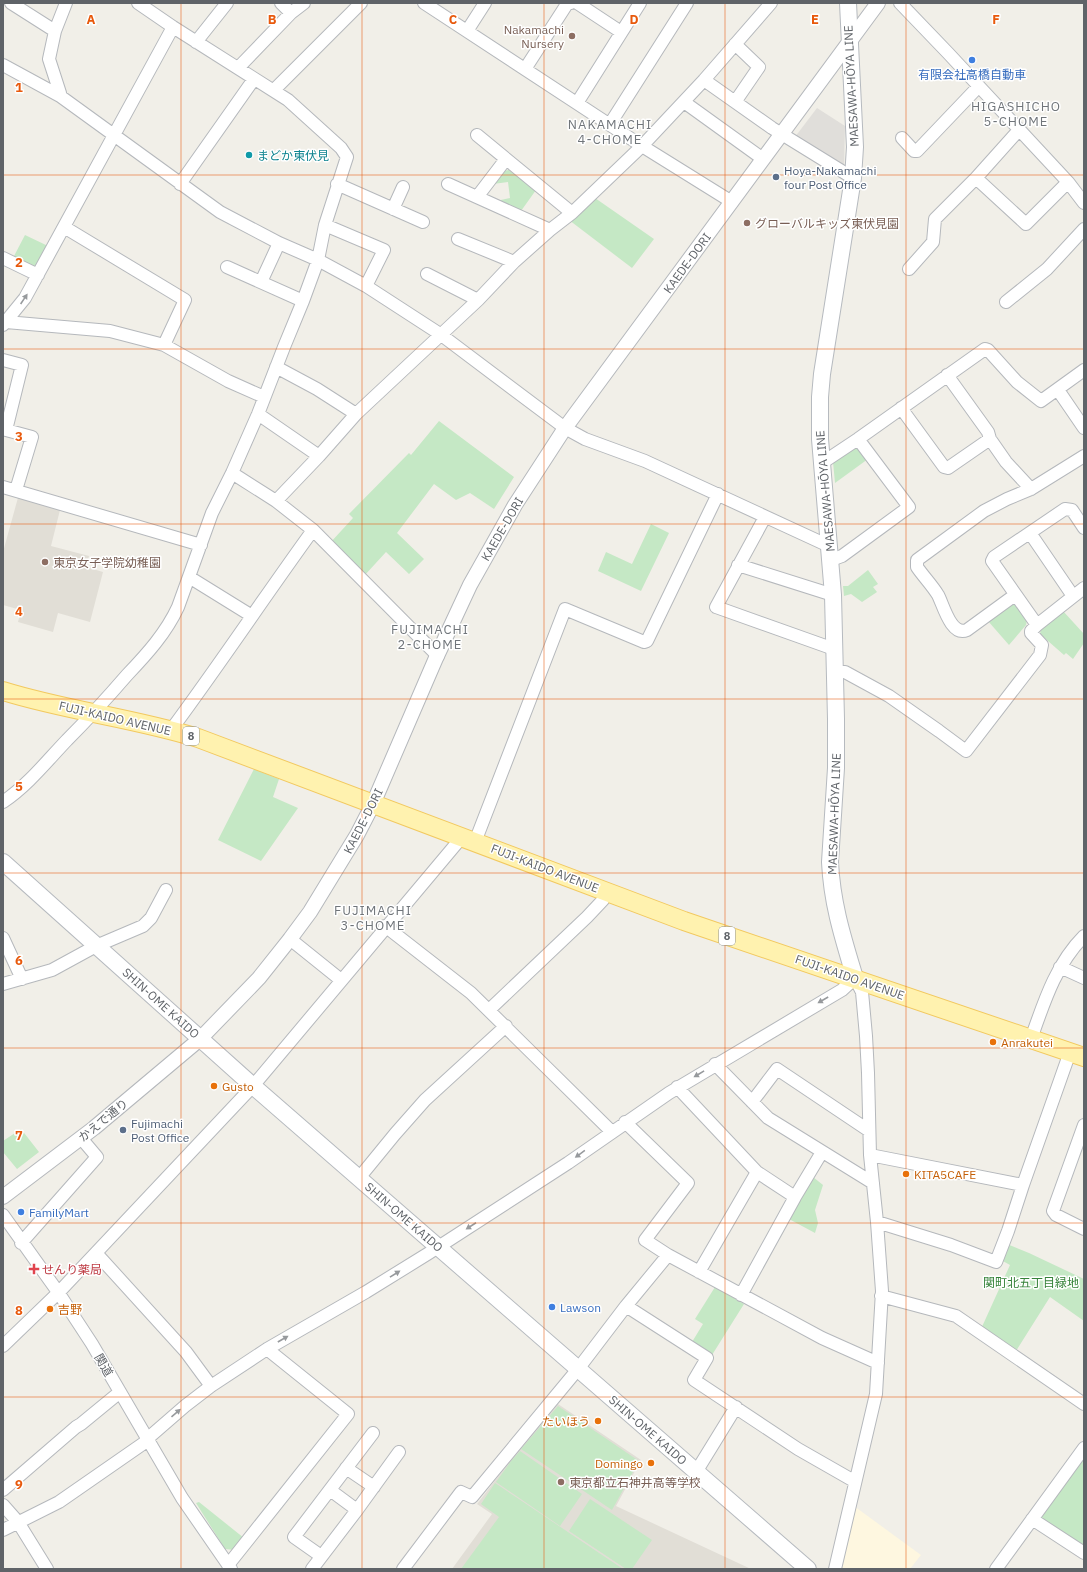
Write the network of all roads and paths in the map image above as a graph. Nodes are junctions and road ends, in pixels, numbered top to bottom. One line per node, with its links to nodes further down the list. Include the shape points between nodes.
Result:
1 (11, 3): 20 (street)
2 (66, 3): 20 (street)
3 (138, 3): 19 (street)
4 (227, 3): 23 (street)
5 (281, 3): 18 (street)
6 (304, 3): 18 (street)
7 (361, 3): 32 (street)
8 (424, 3): 21 (street)
9 (485, 3): 21 (street)
10 (571, 3): 28 (street, via 567,4)
11 (577, 3): 22 (street)
12 (640, 3): 22 (street)
13 (687, 3): 37 (street)
14 (848, 3): 24 (main road, MAESAWA-HŌYA LINE)
15 (878, 3): 24 (street, KAEDE-DORI)
16 (900, 3): 31 (street)
17 (768, 4): 25 (street)
18 (291, 13): 27 (street)
19 (173, 27): 23 (street); 41 (street)
20 (56, 31): 33 (street, via 49,59)
21 (467, 31): 28 (street)
22 (621, 32): 36 (street)
23 (196, 42): 27 (street)
24 (849, 43): 39 (street, KAEDE-DORI); 46 (main road, MAESAWA-HŌYA LINE)
25 (735, 44): 30 (street); 35 (street, via 759,67)
26 (3, 65): 33 (street)
27 (238, 68): 29 (street)
28 (525, 69): 36 (street)
29 (254, 79): 32 (street); 49 (street)
30 (704, 80): 34 (street); 35 (street)
31 (978, 86): 38 (street); 42 (street, via 917,151)
32 (274, 90): 50 (street, via 341,148 347,157)
33 (60, 96): 41 (street)
34 (684, 102): 43 (street); 45 (street)
35 (735, 102): 39 (street)
36 (576, 103): 37 (street)
37 (610, 124): 43 (street)
38 (1020, 130): 47 (street); 48 (street)
39 (781, 134): 45 (street, KAEDE-DORI); 46 (street)
40 (477, 135): 44 (street)
41 (114, 136): 49 (street); 60 (street)
42 (902, 138)
43 (642, 146): 54 (street); 57 (street)
44 (506, 159): 53 (street); 57 (street)
45 (763, 159): 54 (street, KAEDE-DORI)
46 (853, 178): 95 (main road, MAESAWA-HŌYA LINE, via 822,374)
47 (976, 178): 48 (street, via 1026,224); 69 (street, via 935,219 933,242)
48 (1068, 182): 55 (street)
49 (180, 184): 64 (street, via 220,212)
50 (337, 184): 56 (street); 59 (street)
51 (448, 184): 53 (street)
52 (403, 187): 56 (street)
53 (477, 197): 62 (street)
54 (732, 202): 89 (street, KAEDE-DORI)
55 (1084, 203)
56 (393, 209): 58 (street)
57 (572, 213): 62 (street)
58 (423, 222)
59 (325, 225): 66 (street); 73 (street, via 384,250)
60 (64, 227): 70 (street); 79 (street, via 186,300)
61 (1084, 229): 76 (street, via 1047,270)
62 (550, 230): 67 (street)
63 (458, 239): 67 (street)
64 (279, 243): 66 (street); 72 (street)
65 (3, 258): 70 (street)
66 (318, 260): 73 (street); 75 (street)
67 (514, 262): 74 (street)
68 (227, 267): 72 (street)
69 (909, 269)
70 (38, 274): 77 (street, one-way to 70, via 25,298)
71 (428, 274): 74 (street)
72 (261, 282): 75 (street)
73 (366, 286): 78 (street)
74 (478, 300): 78 (street)
75 (304, 301): 81 (street)
76 (1006, 302)
77 (5, 324): 79 (street, via 110,331)
78 (440, 334): 88 (street); 89 (street)
79 (164, 345): 85 (street, via 228,381)
80 (3, 360): 99 (street, via 22,365 6,430 32,438)
81 (276, 368): 85 (street); 88 (street, via 317,389)
82 (1084, 370): 84 (street)
83 (947, 375): 84 (street, via 986,349 1017,382 1039,400); 86 (street); 92 (street, via 988,432)
84 (1058, 390): 90 (street)
85 (264, 397): 87 (street)
86 (901, 408): 91 (street); 92 (street, via 946,468)
87 (258, 414): 93 (street); 96 (street)
88 (356, 414): 93 (street)
89 (565, 428): 100 (street, via 585,439 645,461); 117 (street, KAEDE-DORI, via 478,569)
90 (1084, 428)
91 (858, 439): 95 (street); 107 (street, via 909,506 842,556)
92 (990, 439): 98 (street, via 1006,462)
93 (319, 456): 101 (street)
94 (1084, 456): 98 (street)
95 (822, 463): 107 (main road, MAESAWA-HŌYA LINE)
96 (232, 473): 101 (street); 106 (street, via 212,512)
97 (3, 487): 99 (street)
98 (1031, 489): 112 (street, via 984,511 917,560 917,567 938,595 946,617 963,632)
99 (16, 490): 106 (street)
100 (718, 494): 102 (street); 124 (street, via 647,641 644,642 565,609)
101 (276, 501): 104 (street)
102 (765, 517): 107 (street); 108 (street)
103 (1084, 528): 105 (street, via 1072,510 1065,509)
104 (313, 530): 114 (street); 117 (street)
105 (1030, 533): 112 (street, via 994,557 992,561); 113 (street)
106 (201, 545): 109 (street)
107 (830, 553): 111 (main road, MAESAWA-HŌYA LINE)
108 (738, 565): 111 (street); 116 (street, via 717,608)
109 (189, 577): 114 (street); 120 (street, via 172,622)
110 (1084, 588): 113 (street)
111 (833, 595): 116 (main road, MAESAWA-HŌYA LINE)
112 (1015, 595): 115 (street)
113 (1073, 596): 115 (street)
114 (252, 616): 121 (street)
115 (1037, 625): 118 (street, via 1031,632 1042,645 1040,655 966,751 889,696 845,672)
116 (834, 648): 118 (main road, MAESAWA-HŌYA LINE)
117 (438, 656): 123 (street, KAEDE-DORI)
118 (835, 672): 134 (main road, MAESAWA-HŌYA LINE, via 836,768 830,868 833,900)
119 (3, 691): 120 (main road, FUJI-KAIDO AVENUE / 8)
120 (93, 714): 121 (main road, FUJI-KAIDO AVENUE / 8); 122 (street, via 40,770)
121 (172, 730): 123 (main road, FUJI-KAIDO AVENUE / 8)
122 (3, 802)
123 (373, 804): 124 (main road, FUJI-KAIDO AVENUE / 8); 131 (street, KAEDE-DORI, via 335,872)
124 (469, 839): 127 (main road, FUJI-KAIDO AVENUE / 8); 128 (street)
125 (3, 862): 132 (main road, SHIN-OME KAIDO)
126 (166, 890): 132 (street, via 151,918 143,926)
127 (606, 892): 134 (main road, FUJI-KAIDO AVENUE / 8); 139 (street, via 603,900 587,917)
128 (386, 926): 137 (street); 139 (street)
129 (1084, 936): 133 (street)
130 (3, 938): 136 (street)
131 (290, 939): 137 (street); 141 (street, KAEDE-DORI, via 259,978)
132 (96, 946): 136 (street, via 52,970); 141 (main road, SHIN-OME KAIDO)
133 (1060, 967): 135 (street); 142 (street)
134 (855, 978): 142 (main road, FUJI-KAIDO AVENUE / 8); 144 (street, one-way to 144, via 842,990); 150 (street, via 862,992 866,1036)
135 (1084, 978)
136 (22, 979): 138 (street)
137 (341, 980): 145 (street)
138 (3, 984)
139 (489, 1010): 140 (street)
140 (506, 1026): 151 (street); 156 (street, via 425,1100)
141 (200, 1039): 145 (main road, SHIN-OME KAIDO); 152 (street, かえで通り)
142 (1031, 1039): 143 (main road, FUJI-KAIDO AVENUE / 8)
143 (1077, 1054): 158 (street)
144 (715, 1064): 146 (street, one-way to 146); 147 (street)
145 (253, 1086): 156 (main road, SHIN-OME KAIDO); 166 (street)
146 (677, 1088): 148 (street); 155 (street)
147 (752, 1102): 150 (street, via 777,1069); 153 (street, via 768,1118)
148 (625, 1122): 151 (street); 167 (street, via 688,1183 645,1240)
149 (1084, 1125): 163 (street, via 1053,1212)
150 (868, 1130): 154 (street)
151 (612, 1132): 165 (street, one-way to 165)
152 (81, 1138): 159 (street, かえで通り); 164 (street, via 97,1157)
153 (822, 1152): 157 (street); 160 (street)
154 (870, 1155): 157 (street); 158 (street)
155 (757, 1172): 160 (street); 168 (street)
156 (359, 1178): 165 (main road, SHIN-OME KAIDO)
157 (873, 1183): 162 (street)
158 (1023, 1185): 162 (street, via 996,1262)
159 (3, 1197)
160 (795, 1197): 170 (street)
161 (3, 1215): 164 (street, 関道)
162 (877, 1222): 171 (street)
163 (1084, 1229)
164 (21, 1243): 169 (street, 関道)
165 (438, 1247): 174 (street, one-way to 165); 176 (main road, SHIN-OME KAIDO)
166 (96, 1253): 169 (street); 177 (street, via 186,1352)
167 (668, 1256): 168 (street); 172 (street)
168 (699, 1272): 170 (street)
169 (58, 1292): 173 (street); 178 (street, 関道)
170 (741, 1296): 175 (street, via 822,1338)
171 (881, 1296): 175 (street); 179 (street, via 956,1316)
172 (626, 1306): 176 (street); 180 (street, via 707,1358 694,1380)
173 (3, 1346)
174 (267, 1349): 177 (street); 198 (street, via 348,1414)
175 (878, 1363): 187 (street, via 876,1394)
176 (578, 1369): 186 (main road, SHIN-OME KAIDO); 201 (street, via 472,1497 461,1492)
177 (211, 1386): 182 (street, one-way to 177)
178 (120, 1392): 182 (street, 関道); 189 (street)
179 (1084, 1404)
180 (736, 1407): 186 (street); 187 (street, via 798,1449)
181 (372, 1433): 185 (street)
182 (147, 1439): 194 (street, via 60,1502); 198 (street, 関道, via 182,1498)
183 (1083, 1450): 193 (street)
184 (399, 1452): 188 (street)
185 (346, 1468): 188 (street); 190 (street)
186 (696, 1472): 202 (main road, SHIN-OME KAIDO)
187 (854, 1481): 203 (street)
188 (374, 1487): 192 (street)
189 (3, 1490)
190 (330, 1490): 192 (street); 197 (street, via 294,1537)
191 (3, 1505): 194 (street)
192 (357, 1510): 197 (street)
193 (1032, 1519): 196 (street); 204 (street)
194 (18, 1522): 195 (street); 199 (street)
195 (3, 1530)
196 (1084, 1553)
197 (321, 1556): 200 (street)
198 (229, 1567)
199 (47, 1569)
200 (312, 1569)
201 (403, 1569)
202 (808, 1569)
203 (835, 1569)
204 (996, 1569)

